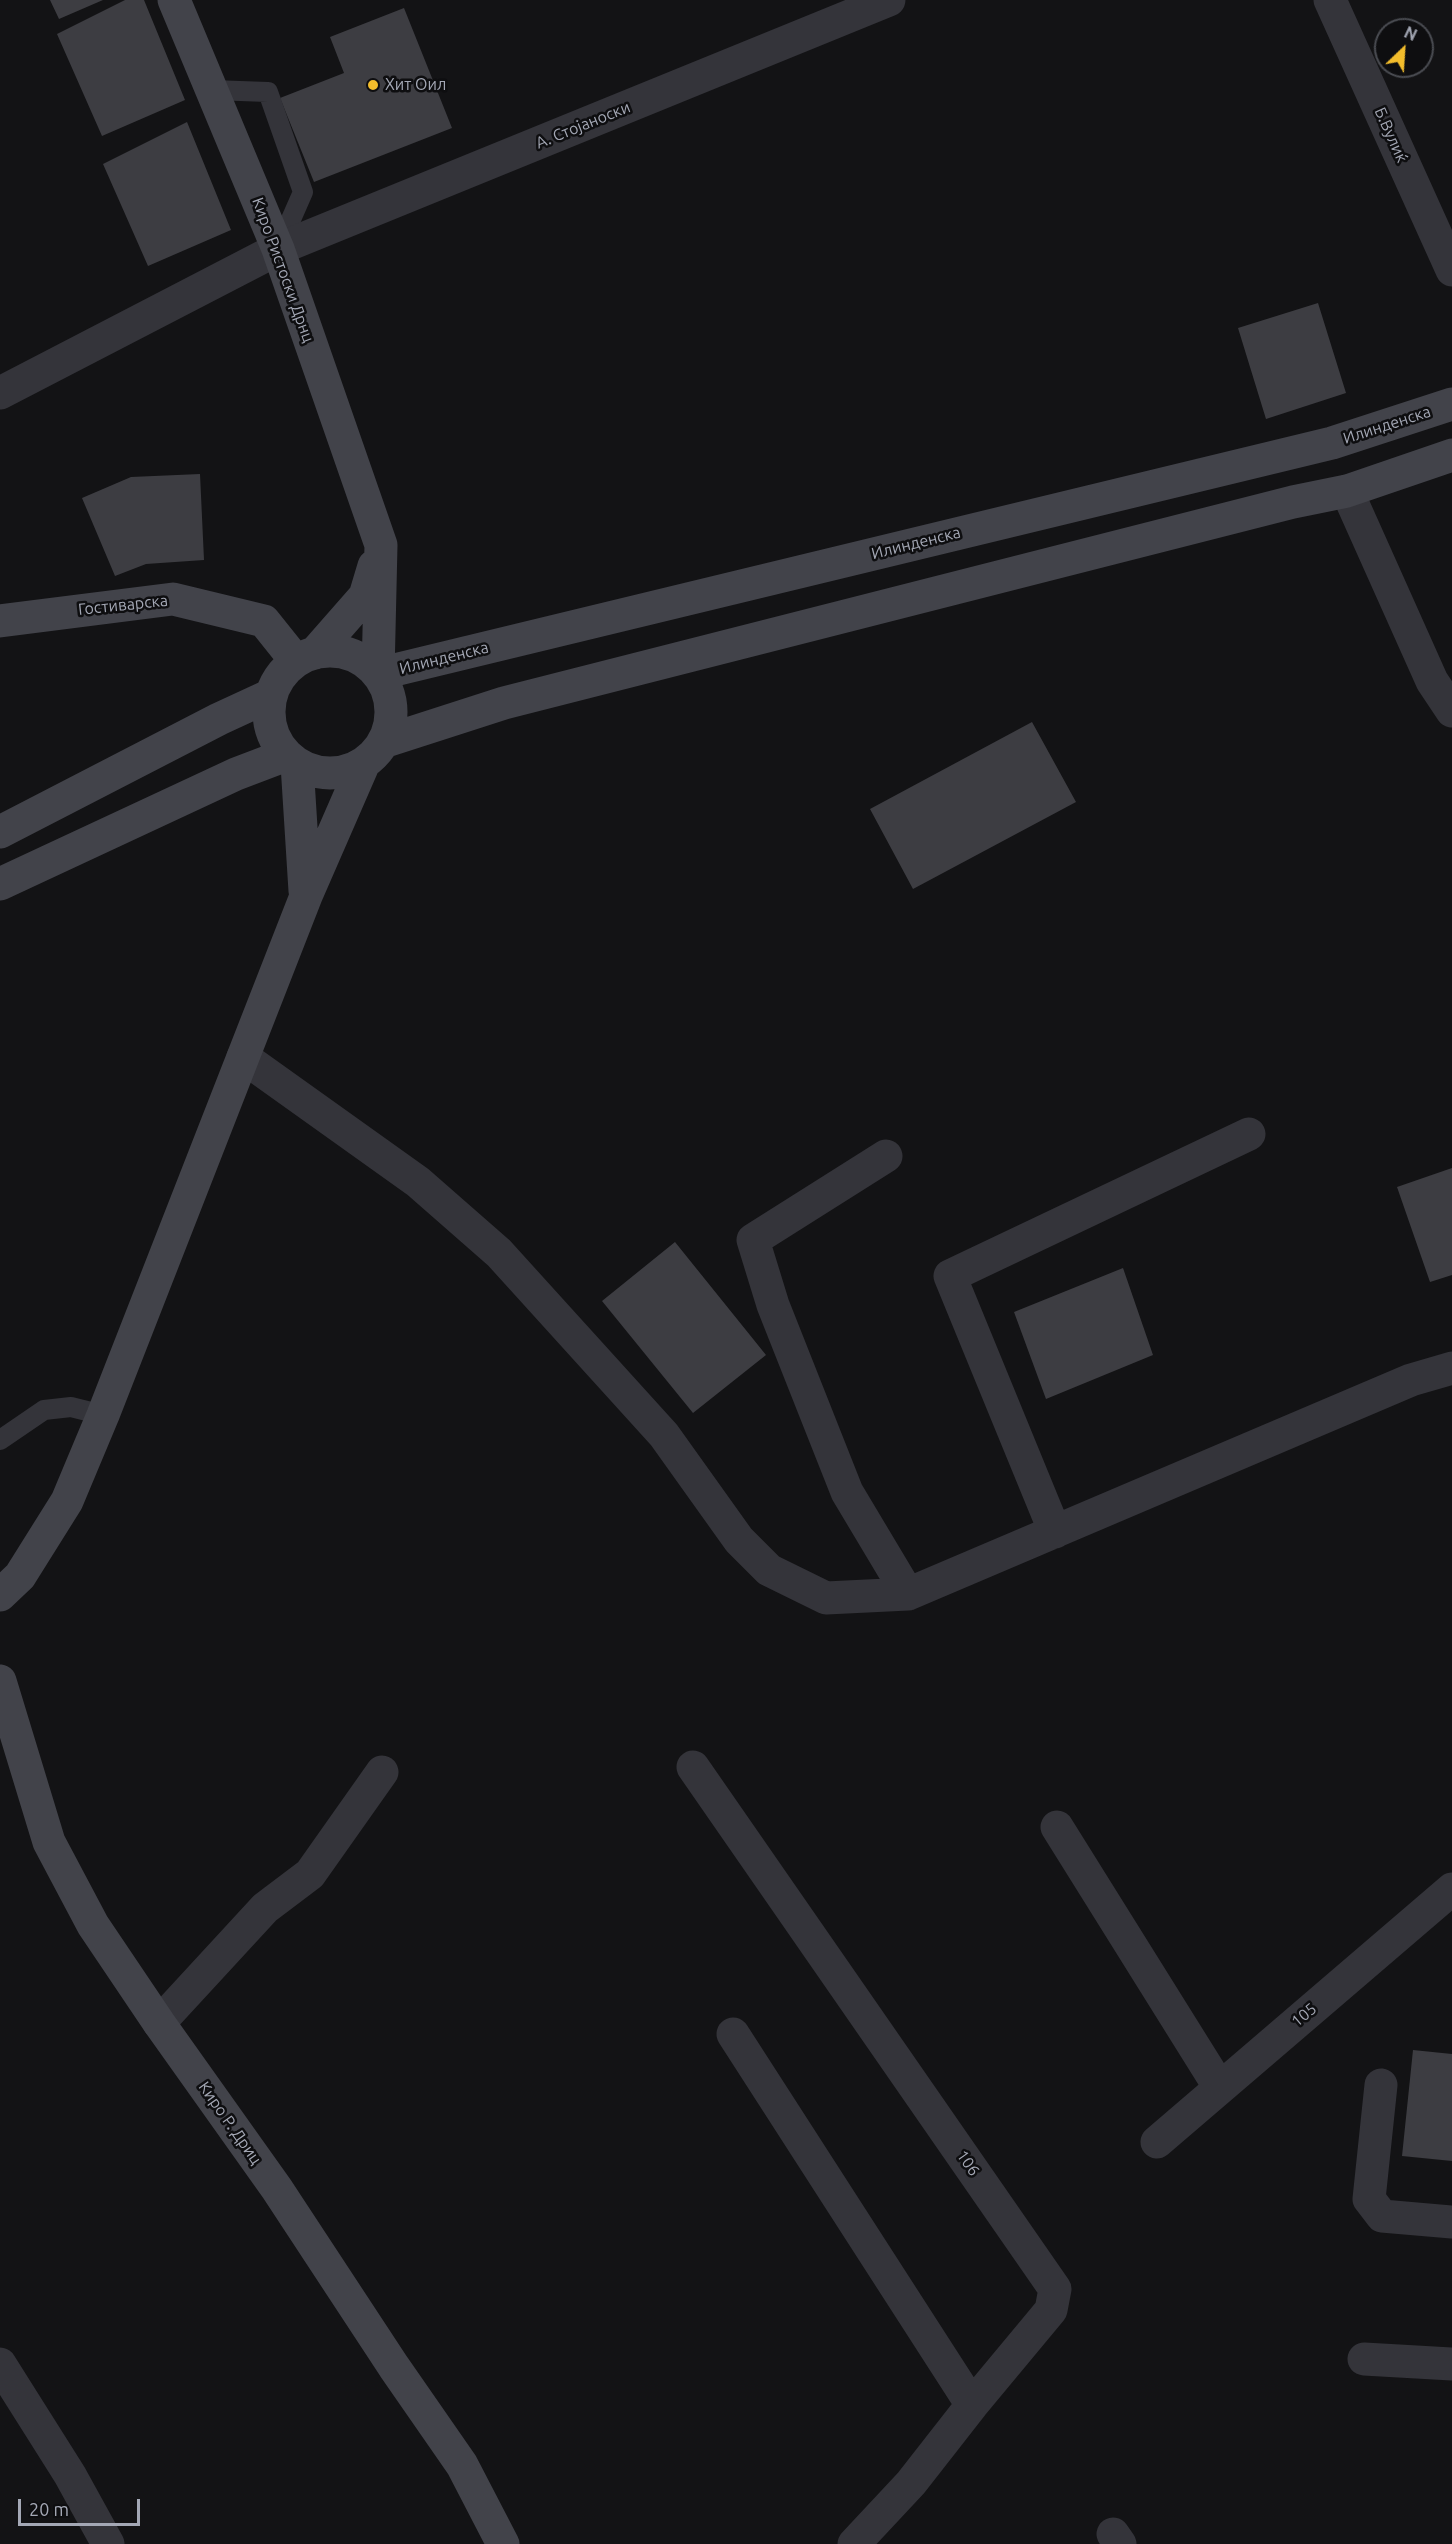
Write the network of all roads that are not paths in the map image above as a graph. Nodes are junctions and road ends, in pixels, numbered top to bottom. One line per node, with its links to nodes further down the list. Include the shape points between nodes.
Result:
1 (174, 0): 4 (main road, Киро Ристоски Дрнц)
2 (889, 0): 5 (street, А. Стојаноски)
3 (1330, 0): 6 (street, Б.Вулиќ)
4 (212, 90): 5 (main road, Киро Ристоски Дрнц); 5 (lane, via 268,92 303,192)
5 (278, 249): 7 (street, А. Стојаноски); 11 (main road, Киро Ристоски Дрнц)
6 (1452, 270)
7 (0, 393)
8 (1452, 404): 14 (main road, Илинденска, via 1332,442)
9 (1452, 455): 10 (main road)
10 (1347, 491): 16 (street, via 1432,681); 17 (main road, via 504,703)
11 (381, 545): 13 (main road, via 365,596); 14 (main road, Киро Ристоски Дрнц)
12 (0, 621): 13 (main road, Гостиварска, via 173,599 264,621)
13 (305, 657): 14 (main road, via 329,651 350,654); 15 (main road, via 280,676)
14 (378, 674): 17 (main road, via 391,710 388,731)
15 (271, 695): 18 (main road, via 269,715 275,738); 19 (main road)
16 (1452, 711)
17 (373, 753): 18 (main road, via 344,772 333,773 312,771); 21 (main road)
18 (291, 759): 20 (main road, via 236,774); 21 (main road)
19 (0, 832)
20 (0, 884)
21 (306, 896): 22 (main road)
22 (243, 1057): 26 (main road); 29 (street, via 418,1182 499,1253 664,1435 739,1540 769,1570 826,1598)
23 (1249, 1134): 28 (street, via 950,1276)
24 (886, 1156): 29 (street, via 753,1240 773,1305 847,1492)
25 (1452, 1368): 28 (street, via 1411,1380)
26 (103, 1415): 27 (lane, via 71,1407 44,1410); 30 (main road, via 67,1501 20,1576)
27 (0, 1440)
28 (1055, 1532): 29 (street)
29 (908, 1594)
30 (0, 1595)
31 (0, 1682): 36 (main road, Киро Р. Дриц, via 49,1842 93,1924)
32 (693, 1767): 45 (street, 106, via 1055,2289 1051,2310)
33 (382, 1772): 36 (street, via 310,1874 265,1908)
34 (1057, 1827): 39 (street)
35 (1452, 1890): 39 (street, 105)
36 (159, 2023): 47 (main road, Киро Р. Дриц, via 277,2189 462,2465)
37 (733, 2034): 45 (street)
38 (1382, 2085): 41 (street, via 1369,2199 1382,2216)
39 (1220, 2088): 40 (street, 105)
40 (1157, 2142)
41 (1452, 2222)
42 (1364, 2359): 44 (street)
43 (0, 2364): 46 (street)
44 (1452, 2364)
45 (972, 2405): 48 (street, 106, via 911,2483)
46 (108, 2544)
47 (503, 2544)
48 (854, 2544)

